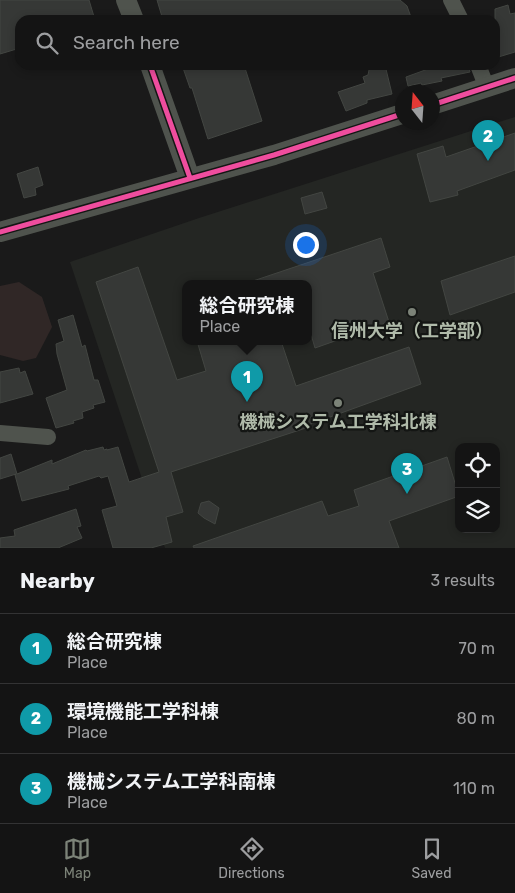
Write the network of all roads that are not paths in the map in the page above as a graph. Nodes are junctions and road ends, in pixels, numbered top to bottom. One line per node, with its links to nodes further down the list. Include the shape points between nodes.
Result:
1 (126, 0): 3 (street)
2 (451, 0): 4 (street)
3 (132, 15)
4 (458, 15)
5 (152, 70): 11 (street)
6 (480, 70): 8 (street)
7 (515, 78): 8 (street)
8 (487, 88): 9 (street)
9 (440, 103)
10 (395, 116): 11 (street)
11 (190, 178): 12 (street)
12 (0, 232)
13 (0, 433): 14 (street)
14 (48, 437)

